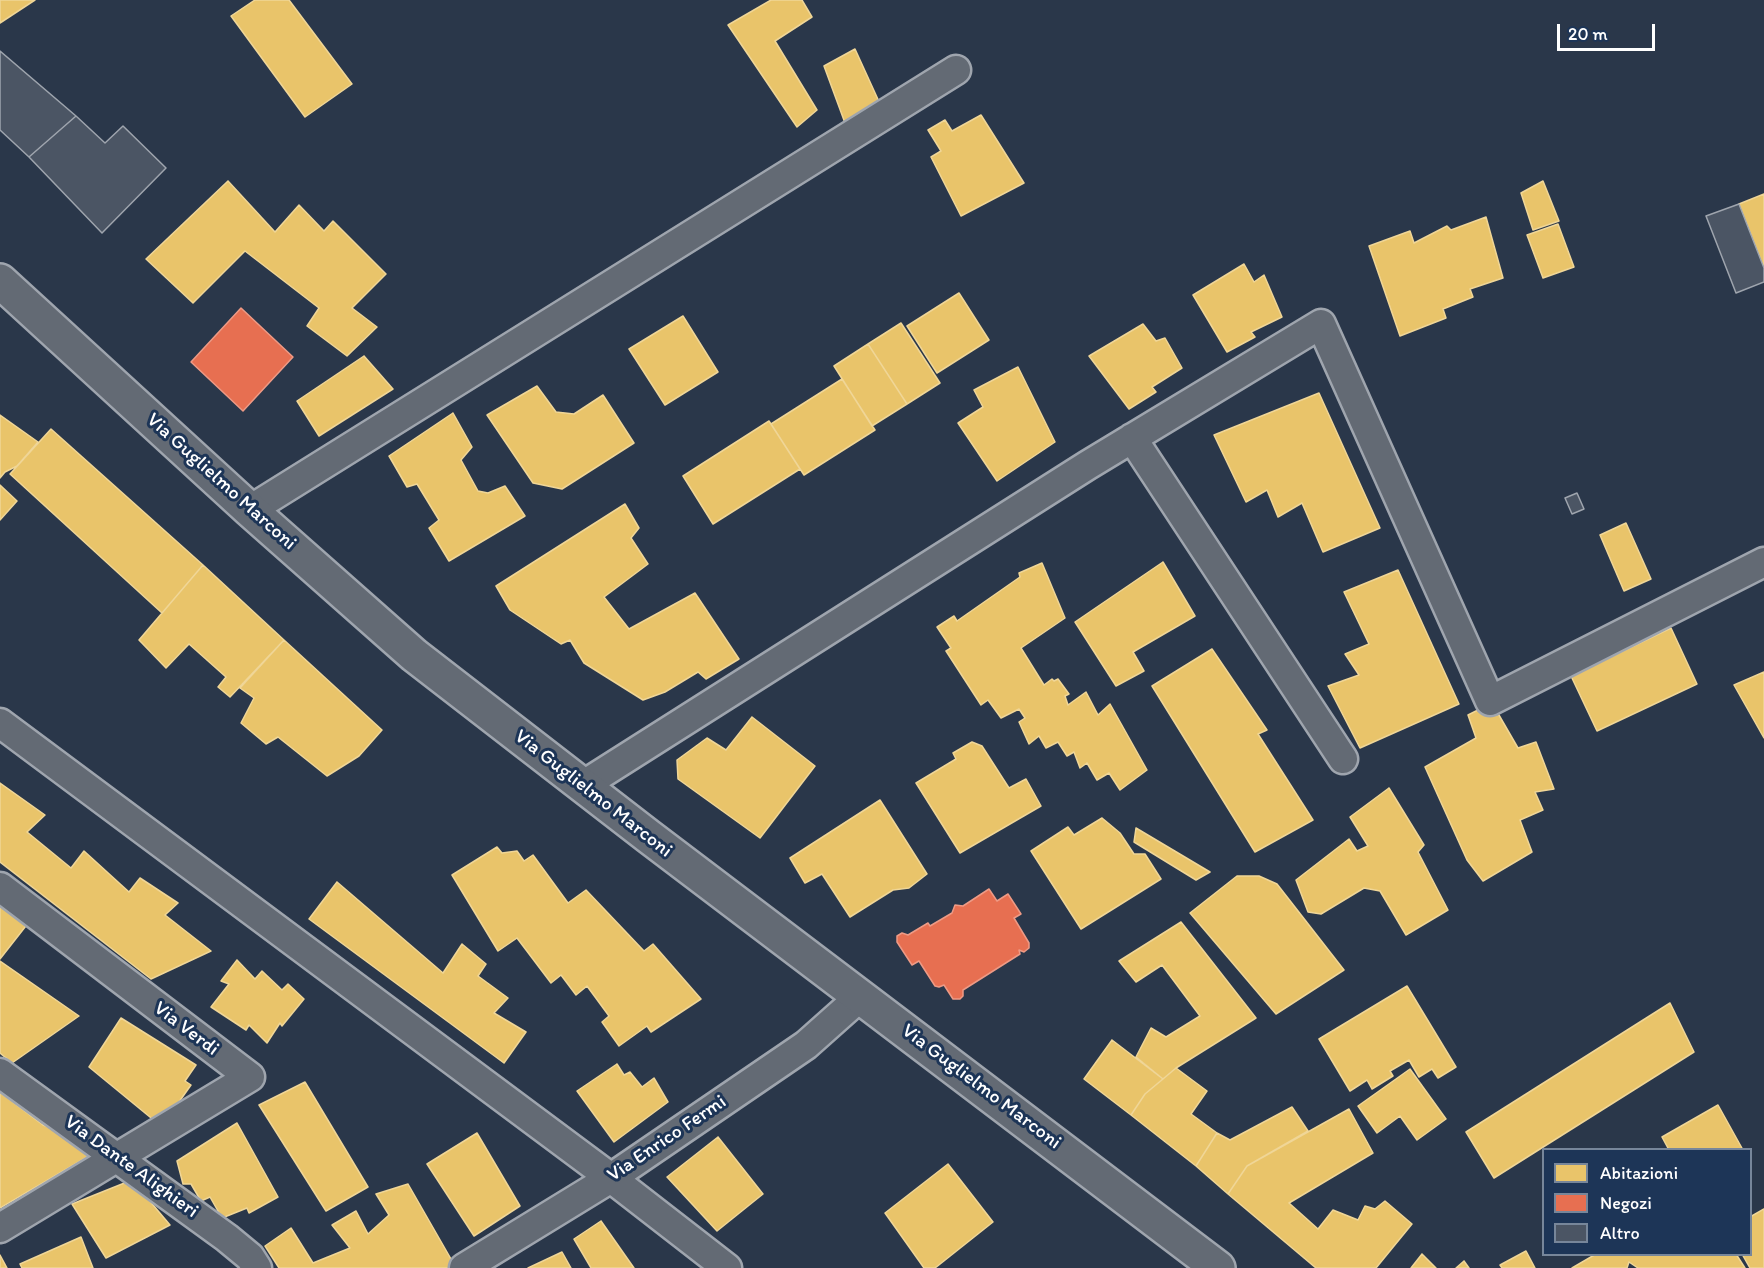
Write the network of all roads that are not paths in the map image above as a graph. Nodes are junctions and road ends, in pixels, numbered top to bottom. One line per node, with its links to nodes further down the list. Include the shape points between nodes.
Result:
1 (956, 70): 4 (street)
2 (0, 281): 4 (street, Via Guglielmo Marconi)
3 (1132, 438): 5 (street, via 1321,324 1490,701); 7 (street); 8 (street)
4 (250, 510): 8 (street, Via Guglielmo Marconi, via 414,655)
5 (1764, 562)
6 (0, 723): 13 (street)
7 (1343, 759)
8 (582, 786): 10 (street, Via Guglielmo Marconi)
9 (0, 887): 12 (street, Via Verdi, via 250,1077)
10 (861, 996): 13 (street, Via Enrico Fermi, via 806,1045); 18 (street, Via Guglielmo Marconi)
11 (0, 1073): 12 (street, Via Dante Alighieri)
12 (119, 1157): 14 (street); 15 (street, Via Dante Alighieri, via 227,1238)
13 (610, 1178): 16 (street, Via Enrico Fermi); 17 (street)
14 (0, 1228)
15 (257, 1268)
16 (464, 1268)
17 (728, 1268)
18 (1218, 1268)

